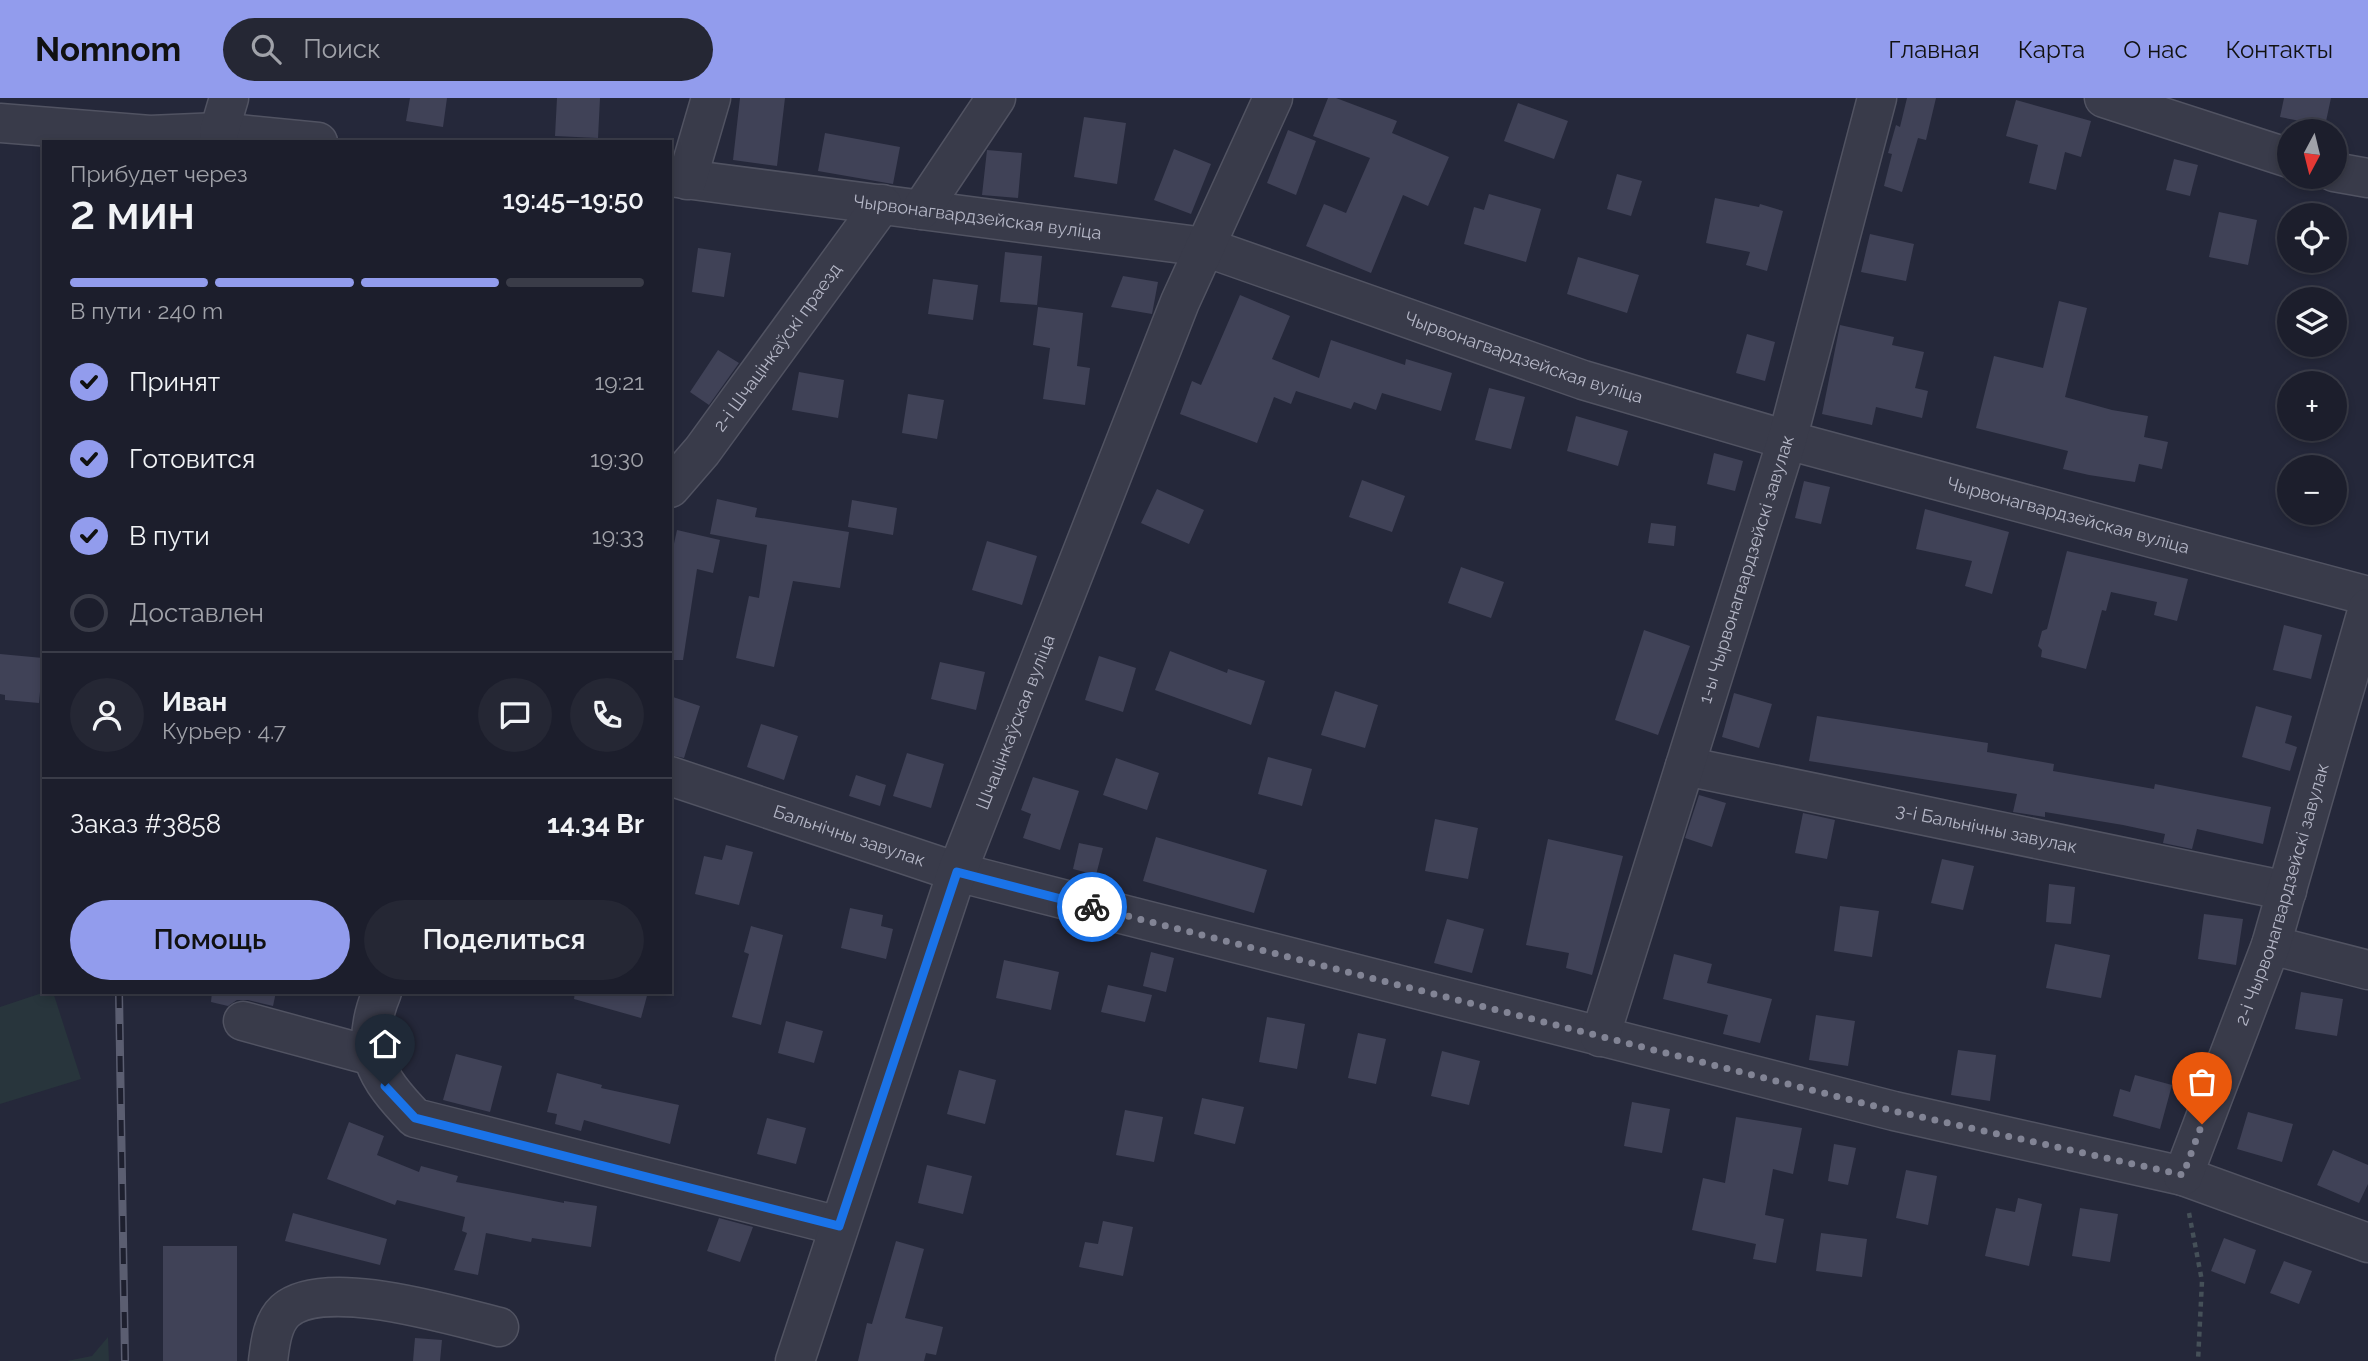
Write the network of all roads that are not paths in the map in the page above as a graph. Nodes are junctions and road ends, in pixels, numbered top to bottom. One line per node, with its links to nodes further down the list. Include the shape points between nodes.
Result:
1 (711, 98): 12 (street)
2 (996, 98): 15 (street)
3 (1273, 98): 16 (street, Шчацінкаўская вуліца)
4 (1877, 98): 17 (street, 1-ы Чырвонагвардзейскі завулак)
5 (2104, 98): 10 (street)
6 (224, 115): 8 (street); 9 (street)
7 (0, 123): 8 (street)
8 (150, 138)
9 (311, 140)
10 (2277, 154)
11 (2347, 174): 13 (street)
12 (679, 178): 14 (street, Чырвонагвардзейская вуліца)
13 (2368, 178)
14 (881, 204): 15 (street, Чырвонагвардзейская вуліца); 18 (street, 2-і Шчацінкаўскі праезд)
15 (921, 210): 16 (street, Чырвонагвардзейская вуліца)
16 (1205, 247): 17 (street, Чырвонагвардзейская вуліца, via 1583,380); 23 (street, Шчацінкаўская вуліца)
17 (1787, 440): 19 (street, Чырвонагвардзейская вуліца); 21 (street, 1-ы Чырвонагвардзейскі завулак)
18 (672, 486)
19 (2368, 596)
20 (2368, 608): 24 (street, 2-і Чырвонагвардзейскі завулак)
21 (1685, 766): 24 (street, 3-і Бальнічны завулак); 29 (street, 1-ы Чырвонагвардзейскі завулак)
22 (672, 777): 23 (street, Бальнічны завулак)
23 (957, 872): 29 (street, Бальнічны завулак); 32 (street, Шчацінкаўская вуліца)
24 (2287, 891): 25 (street, 2-і Чырвонагвардзейскі завулак)
25 (2271, 945): 26 (street); 31 (street, 2-і Чырвонагвардзейскі завулак)
26 (2368, 970)
27 (381, 994): 30 (street, via 373,1013)
28 (243, 1021): 30 (street)
29 (1600, 1037): 31 (street, Бальнічны завулак, via 1894,1111)
30 (372, 1056): 32 (street, via 385,1086 415,1118)
31 (2183, 1175): 33 (street, Бальнічны завулак)
32 (839, 1226): 36 (street, Шчацінкаўская вуліца)
33 (2368, 1243)
34 (499, 1328): 35 (street, via 378,1298 310,1300 285,1311 271,1336)
35 (268, 1361)
36 (795, 1361)

